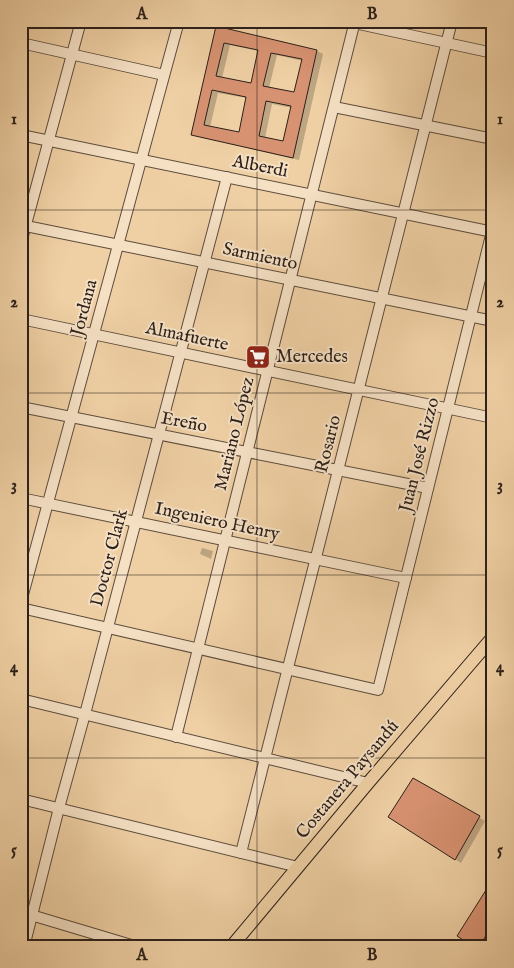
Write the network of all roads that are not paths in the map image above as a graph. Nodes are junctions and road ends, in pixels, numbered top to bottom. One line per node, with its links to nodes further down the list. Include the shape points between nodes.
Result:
1 (81, 21): 8 (street)
2 (179, 21): 9 (street, Jordana)
3 (452, 21): 5 (street, Rosario)
4 (352, 22): 5 (street); 10 (street, Mariano López)
5 (446, 42): 7 (street); 11 (street, Rosario)
6 (21, 43): 8 (street)
7 (493, 53)
8 (72, 55): 9 (street); 14 (street)
9 (164, 76): 15 (street, Jordana)
10 (334, 107): 11 (street); 17 (street, Mariano López)
11 (426, 126): 13 (street); 18 (street, Rosario)
12 (21, 135): 14 (street, Alberdi)
13 (493, 139)
14 (49, 140): 15 (street, Alberdi); 19 (street)
15 (142, 160): 16 (street, Alberdi); 22 (street, Jordana)
16 (227, 177): 17 (street, Alberdi); 23 (street, Doctor Clark)
17 (312, 194): 18 (street, Alberdi); 24 (street, Mariano López)
18 (404, 214): 20 (street, Alberdi); 25 (street, Rosario)
19 (24, 225): 21 (street); 22 (street, Sarmiento)
20 (492, 230): 26 (street, Juan José Rizzo)
21 (21, 243)
22 (118, 245): 23 (street, Sarmiento); 29 (street, Jordana)
23 (205, 262): 24 (street, Sarmiento); 30 (street, Doctor Clark)
24 (290, 280): 25 (street, Sarmiento); 31 (street, Mariano López)
25 (382, 299): 26 (street, Sarmiento); 32 (street, Rosario)
26 (470, 316): 28 (street, Sarmiento); 34 (street, Juan José Rizzo)
27 (21, 319): 29 (street, Almafuerte)
28 (493, 321)
29 (94, 334): 30 (street, Almafuerte); 35 (street, Jordana)
30 (181, 352): 31 (street, Almafuerte); 37 (street, Doctor Clark)
31 (268, 370): 32 (street, Almafuerte); 38 (street, Mariano López)
32 (359, 390): 34 (street, Almafuerte); 39 (street, Rosario)
33 (21, 407): 35 (street, Ereño)
34 (448, 408): 36 (street, Almafuerte); 40 (street, Juan José Rizzo)
35 (72, 417): 37 (street, Ereño); 42 (street, Jordana)
36 (493, 418)
37 (159, 434): 38 (street, Ereño); 43 (street, Doctor Clark)
38 (247, 452): 39 (street, Ereño); 44 (street, Mariano López)
39 (339, 470): 40 (street, Ereño); 45 (street, Rosario)
40 (428, 488): 46 (street, Juan José Rizzo)
41 (21, 498): 42 (street, Ingeniero Henry)
42 (48, 504): 43 (street, Ingeniero Henry); 47 (street, Jordana)
43 (136, 522): 44 (street, Ingeniero Henry); 49 (street, Doctor Clark)
44 (225, 541): 45 (street, Ingeniero Henry); 51 (street, Mariano López)
45 (316, 559): 46 (street, Ingeniero Henry); 52 (street, Rosario)
46 (406, 578): 52 (street, Juan José Rizzo, via 378,690)
47 (21, 602)
48 (21, 608): 49 (street)
49 (108, 628): 51 (street); 54 (street, Doctor Clark)
50 (493, 637): 57 (main road, Costanera Paysandú)
51 (198, 649): 52 (street); 55 (street, Mariano López)
52 (288, 670): 56 (street, Rosario)
53 (21, 699): 54 (street)
54 (85, 714): 55 (street); 59 (street, Doctor Clark)
55 (176, 737): 56 (street)
56 (266, 758): 57 (street); 60 (street, Rosario)
57 (368, 783): 61 (main road, Costanera Paysandú)
58 (21, 799): 59 (street)
59 (59, 808): 60 (street); 63 (street, Doctor Clark)
60 (241, 853): 61 (street)
61 (298, 867): 66 (main road, Costanera Paysandú)
62 (21, 912): 63 (street)
63 (32, 915): 64 (street, Doctor Clark); 65 (street)
64 (24, 947)
65 (138, 947)
66 (231, 947)

